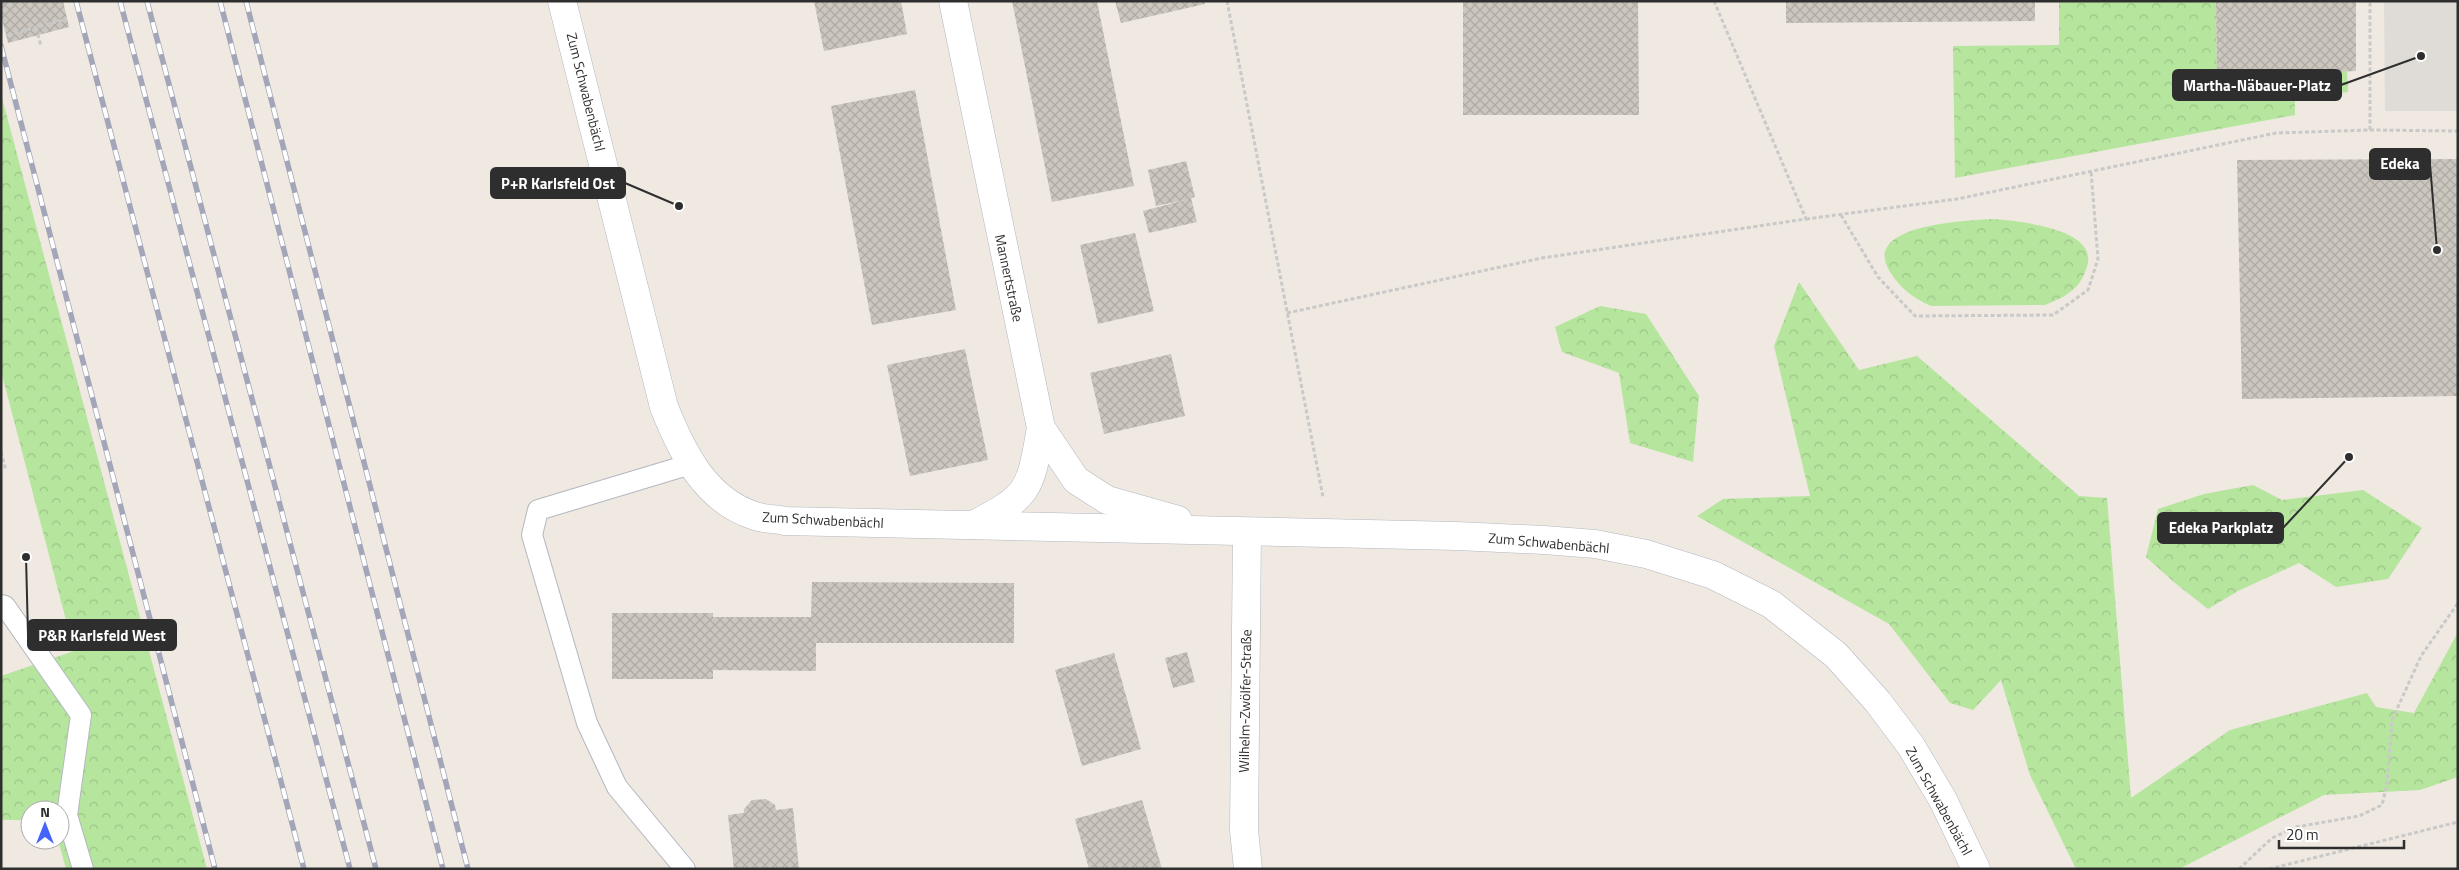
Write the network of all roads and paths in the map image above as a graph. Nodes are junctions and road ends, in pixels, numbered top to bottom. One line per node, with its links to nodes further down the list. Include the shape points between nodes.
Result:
1 (562, 1): 18 (street, Zum Schwabenbächl, via 664,408)
2 (953, 1): 16 (street, Mannertstraße)
3 (1227, 1): 15 (path)
4 (1714, 1): 14 (path)
5 (2370, 1): 10 (path)
6 (66, 19): 7 (path)
7 (36, 28): 8 (path); 9 (path)
8 (8, 35)
9 (41, 46)
10 (2370, 130): 11 (path); 12 (path, via 2276,133)
11 (2458, 131)
12 (2092, 171): 13 (path, via 1957,200); 13 (path, via 2098,259 2088,290 2053,315 1915,316 1878,277)
13 (1841, 215): 14 (path)
14 (1806, 219): 15 (path, via 1542,258)
15 (1287, 313): 22 (path)
16 (1041, 428): 20 (street, Mannertstraße, via 1033,473 1021,496); 21 (street, Zum Schwabenbächl, via 1076,480 1107,500 1174,520)
17 (1, 452): 19 (path, via 5,467)
18 (691, 464): 20 (street, Zum Schwabenbächl, via 724,501 755,516 785,521); 27 (lane, via 538,510 532,535 587,723 617,787)
19 (1, 468)
20 (971, 526): 21 (street, Zum Schwabenbächl)
21 (1247, 532): 22 (street, Zum Schwabenbächl); 28 (street, Wilhelm-Zwölfer-Straße, via 1244,830)
22 (1330, 534): 29 (street, Zum Schwabenbächl, via 1486,537 1595,544 1646,554 1712,575 1771,604 1836,655 1878,702 1911,746)
23 (2458, 603): 30 (path, via 2421,656 2392,720 2382,805 2359,816 2296,827 2272,838)
24 (1, 604): 26 (lane, via 82,715 68,815)
25 (2458, 822): 31 (path)
26 (83, 869)
27 (684, 869)
28 (1248, 869)
29 (1976, 869)
30 (2239, 869)
31 (2269, 869)

